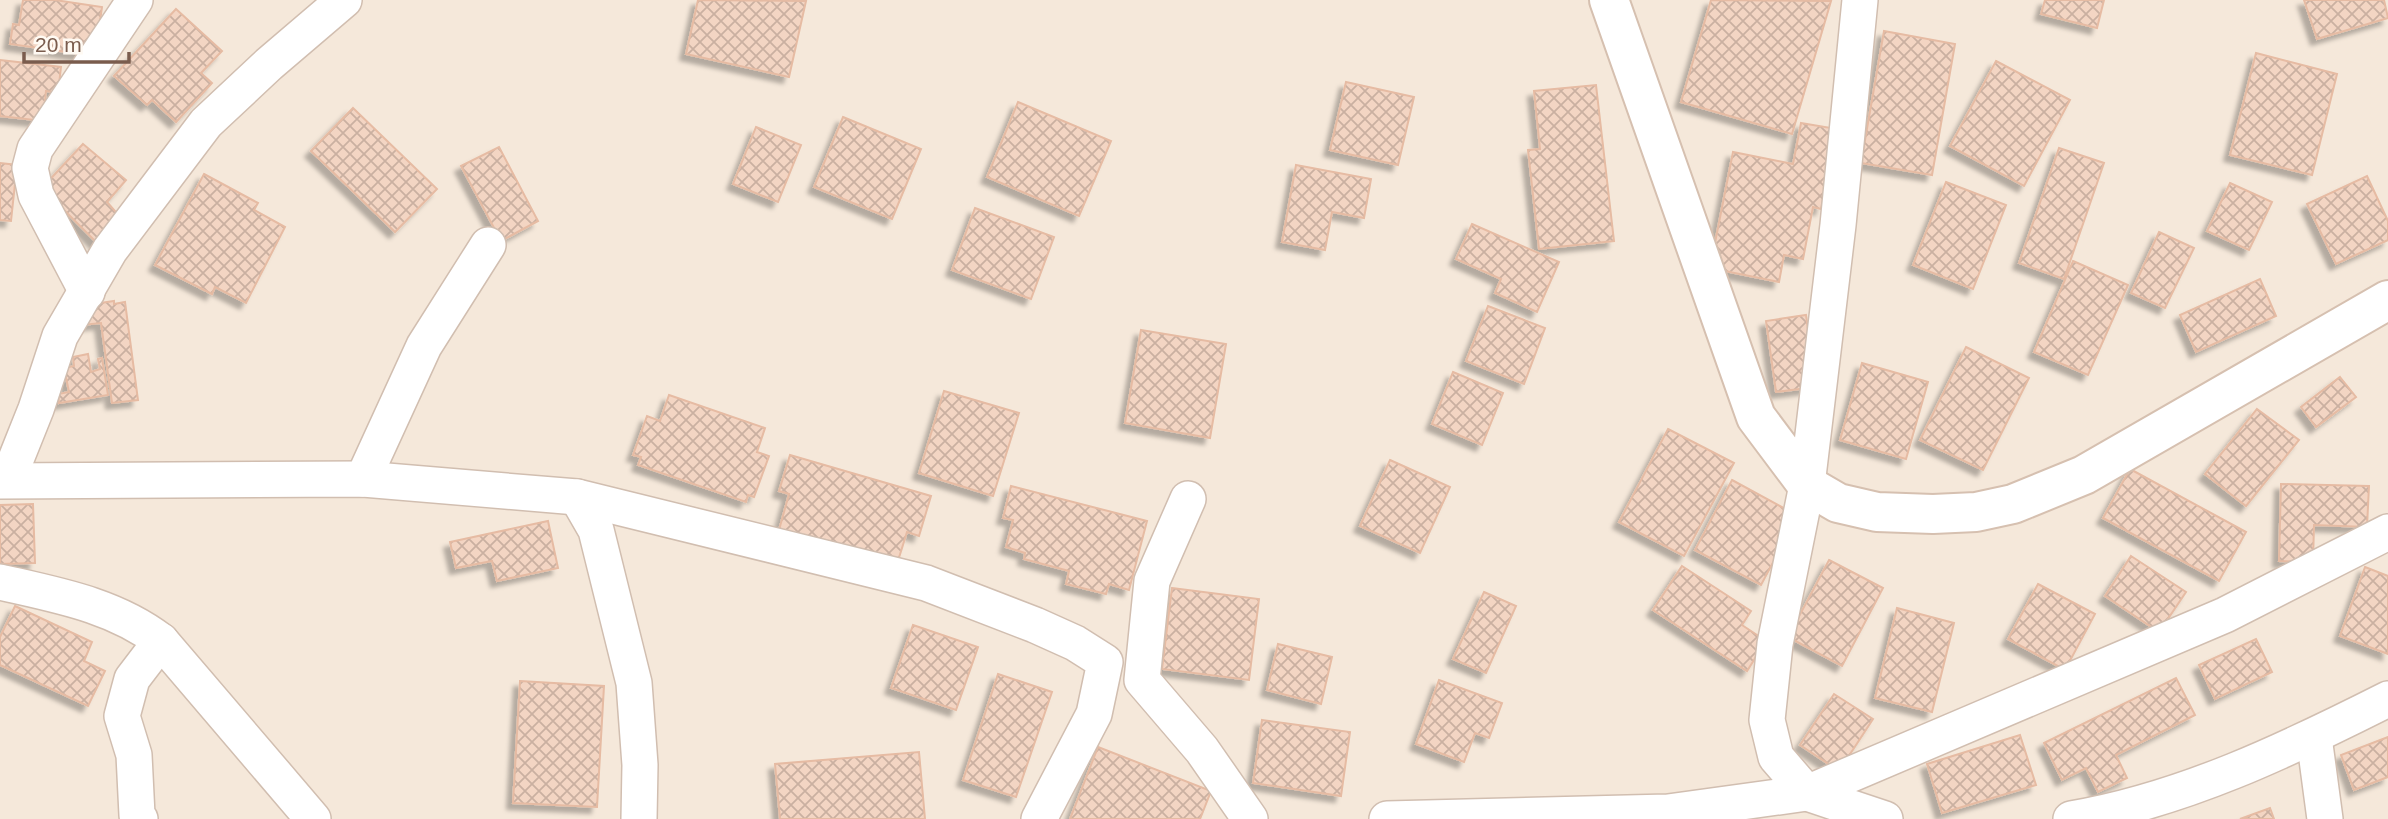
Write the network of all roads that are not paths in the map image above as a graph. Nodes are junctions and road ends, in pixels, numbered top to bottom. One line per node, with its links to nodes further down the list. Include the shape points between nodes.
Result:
1 (135, 0): 6 (street, via 35,149 30,168 36,195)
2 (344, 0): 6 (street, via 206,123 110,250)
3 (1609, 0): 10 (main road, via 1756,417)
4 (1860, 0): 10 (street)
5 (488, 245): 8 (street, via 424,346)
6 (87, 292): 9 (street, via 60,337 36,410)
7 (2388, 300): 10 (main road, via 2084,475 2013,504 1976,512 1877,512 1838,503)
8 (363, 479): 9 (street); 11 (street)
9 (4, 480)
10 (1807, 485): 18 (street, via 1775,644 1767,720 1776,757)
11 (577, 497): 21 (street, via 596,530 634,683); 22 (street, via 926,583 1035,625 1105,662 1094,714)
12 (1188, 499): 23 (street, via 1152,581 1142,680 1202,750)
13 (2388, 532): 18 (street, via 2225,615)
14 (0, 582): 15 (street, via 105,608)
15 (161, 641): 19 (street, via 132,679 122,716 134,755); 20 (street)
16 (2388, 699): 17 (street)
17 (2314, 737): 26 (street, via 2141,804); 27 (street)
18 (1807, 793): 24 (street, via 1668,812); 25 (street)
19 (140, 819)
20 (313, 819)
21 (639, 819)
22 (1039, 819)
23 (1250, 819)
24 (1387, 819)
25 (1885, 819)
26 (2071, 819)
27 (2325, 819)

